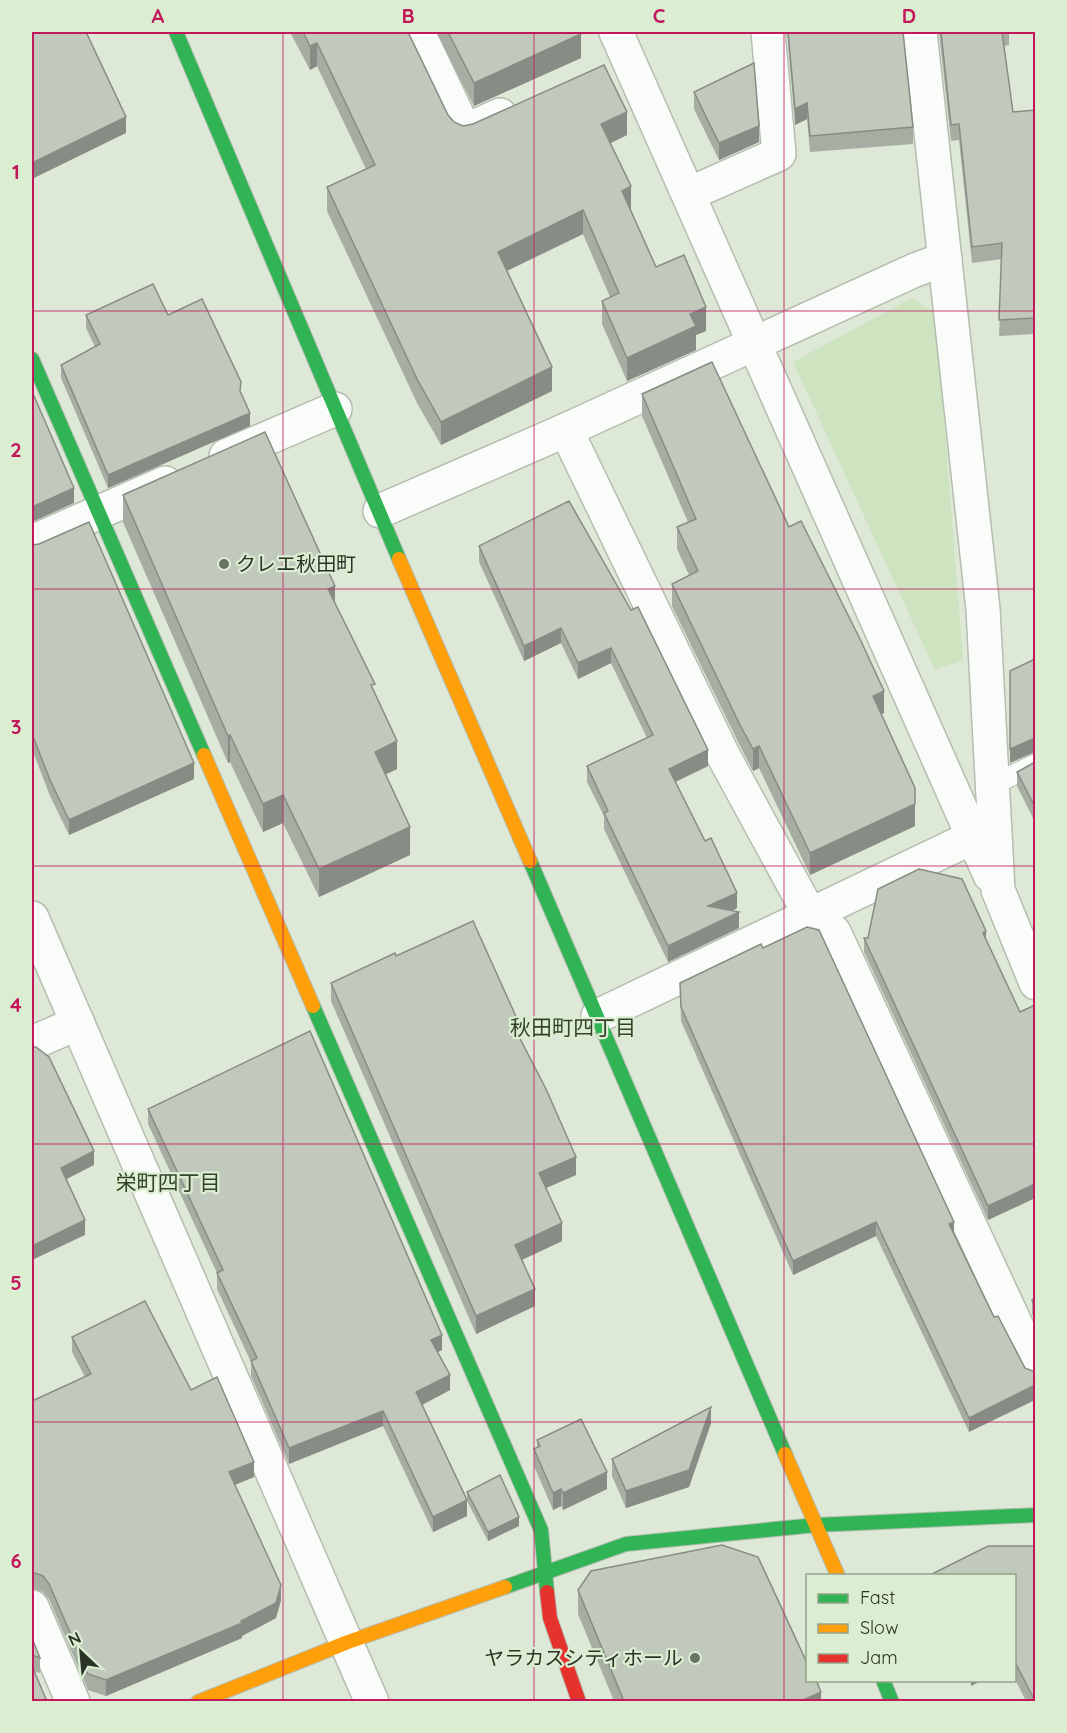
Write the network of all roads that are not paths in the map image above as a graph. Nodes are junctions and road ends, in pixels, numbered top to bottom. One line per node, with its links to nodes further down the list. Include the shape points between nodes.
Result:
1 (176, 32): 12 (street)
2 (418, 32): 7 (street, via 465,131)
3 (768, 32): 8 (street, via 779,154)
4 (920, 32): 9 (street)
5 (622, 44): 6 (street); 8 (street)
6 (595, 72)
7 (530, 102)
8 (688, 194): 10 (street)
9 (945, 259): 10 (street); 18 (street, via 983,609)
10 (754, 344): 13 (street); 19 (street)
11 (32, 360): 15 (street)
12 (335, 409): 14 (street); 15 (street)
13 (566, 430): 14 (street); 21 (street, via 723,755)
14 (380, 511): 24 (street)
15 (98, 512): 16 (street); 30 (street, via 541,1530)
16 (32, 542)
17 (1035, 764): 18 (lane)
18 (992, 785): 20 (street)
19 (973, 837): 20 (street); 21 (street)
20 (998, 890): 23 (street)
21 (810, 915): 24 (street); 27 (street, via 834,932)
22 (32, 918): 25 (street)
23 (1035, 983)
24 (598, 1016): 29 (street)
25 (78, 1023): 26 (street); 33 (street)
26 (32, 1043)
27 (1035, 1368)
28 (1035, 1515): 29 (street)
29 (816, 1525): 30 (street, via 626,1544); 31 (street)
30 (546, 1572): 33 (street); 38 (street, via 550,1618)
31 (838, 1574)
32 (32, 1607): 35 (street)
33 (348, 1642): 36 (street); 37 (street)
34 (884, 1682): 39 (street)
35 (73, 1701)
36 (198, 1701)
37 (372, 1701)
38 (579, 1701)
39 (892, 1701)

